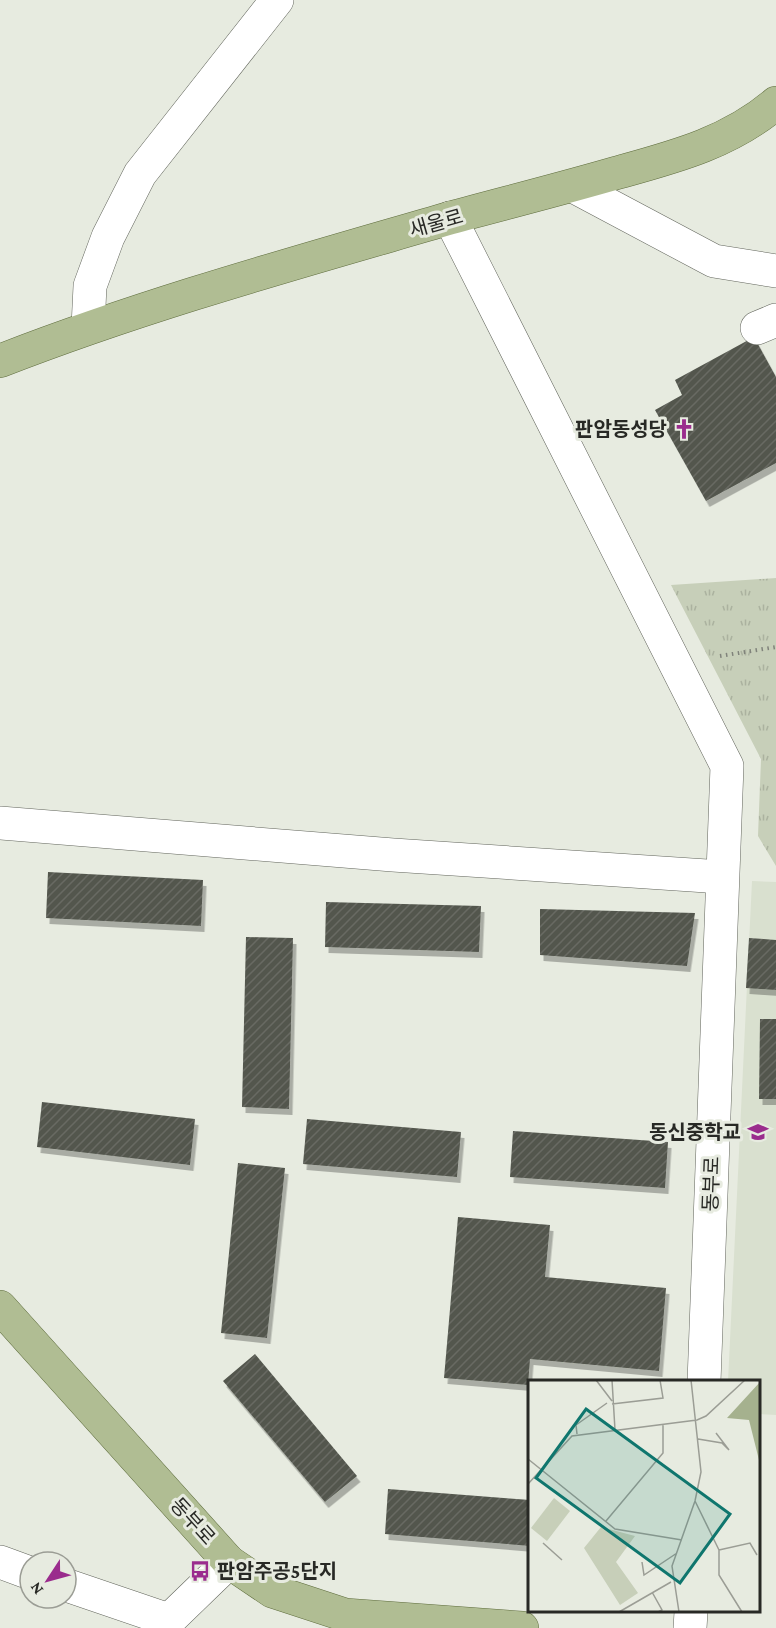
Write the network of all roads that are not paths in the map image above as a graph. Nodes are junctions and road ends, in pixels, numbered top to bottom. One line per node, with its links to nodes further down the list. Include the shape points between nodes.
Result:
1 (277, 0): 6 (street, via 140,174 108,237 90,286)
2 (776, 103): 3 (main road, 새울로, via 698,150)
3 (573, 186): 4 (main road, 새울로); 5 (street, via 714,261)
4 (450, 218): 6 (main road, 새울로); 9 (street, 동부로, via 727,766)
5 (776, 271)
6 (88, 327): 7 (main road, 새울로)
7 (0, 361)
8 (0, 823): 9 (street)
9 (722, 877): 11 (street, 동부로)
10 (0, 1307): 13 (main road, 동부로)
11 (704, 1380)
12 (0, 1562): 14 (street)
13 (229, 1562): 15 (street, via 169,1620); 17 (main road, 동부로, via 272,1591 345,1615)
14 (18, 1569)
15 (78, 1589)
16 (691, 1613): 18 (street)
17 (522, 1628)
18 (690, 1628)

